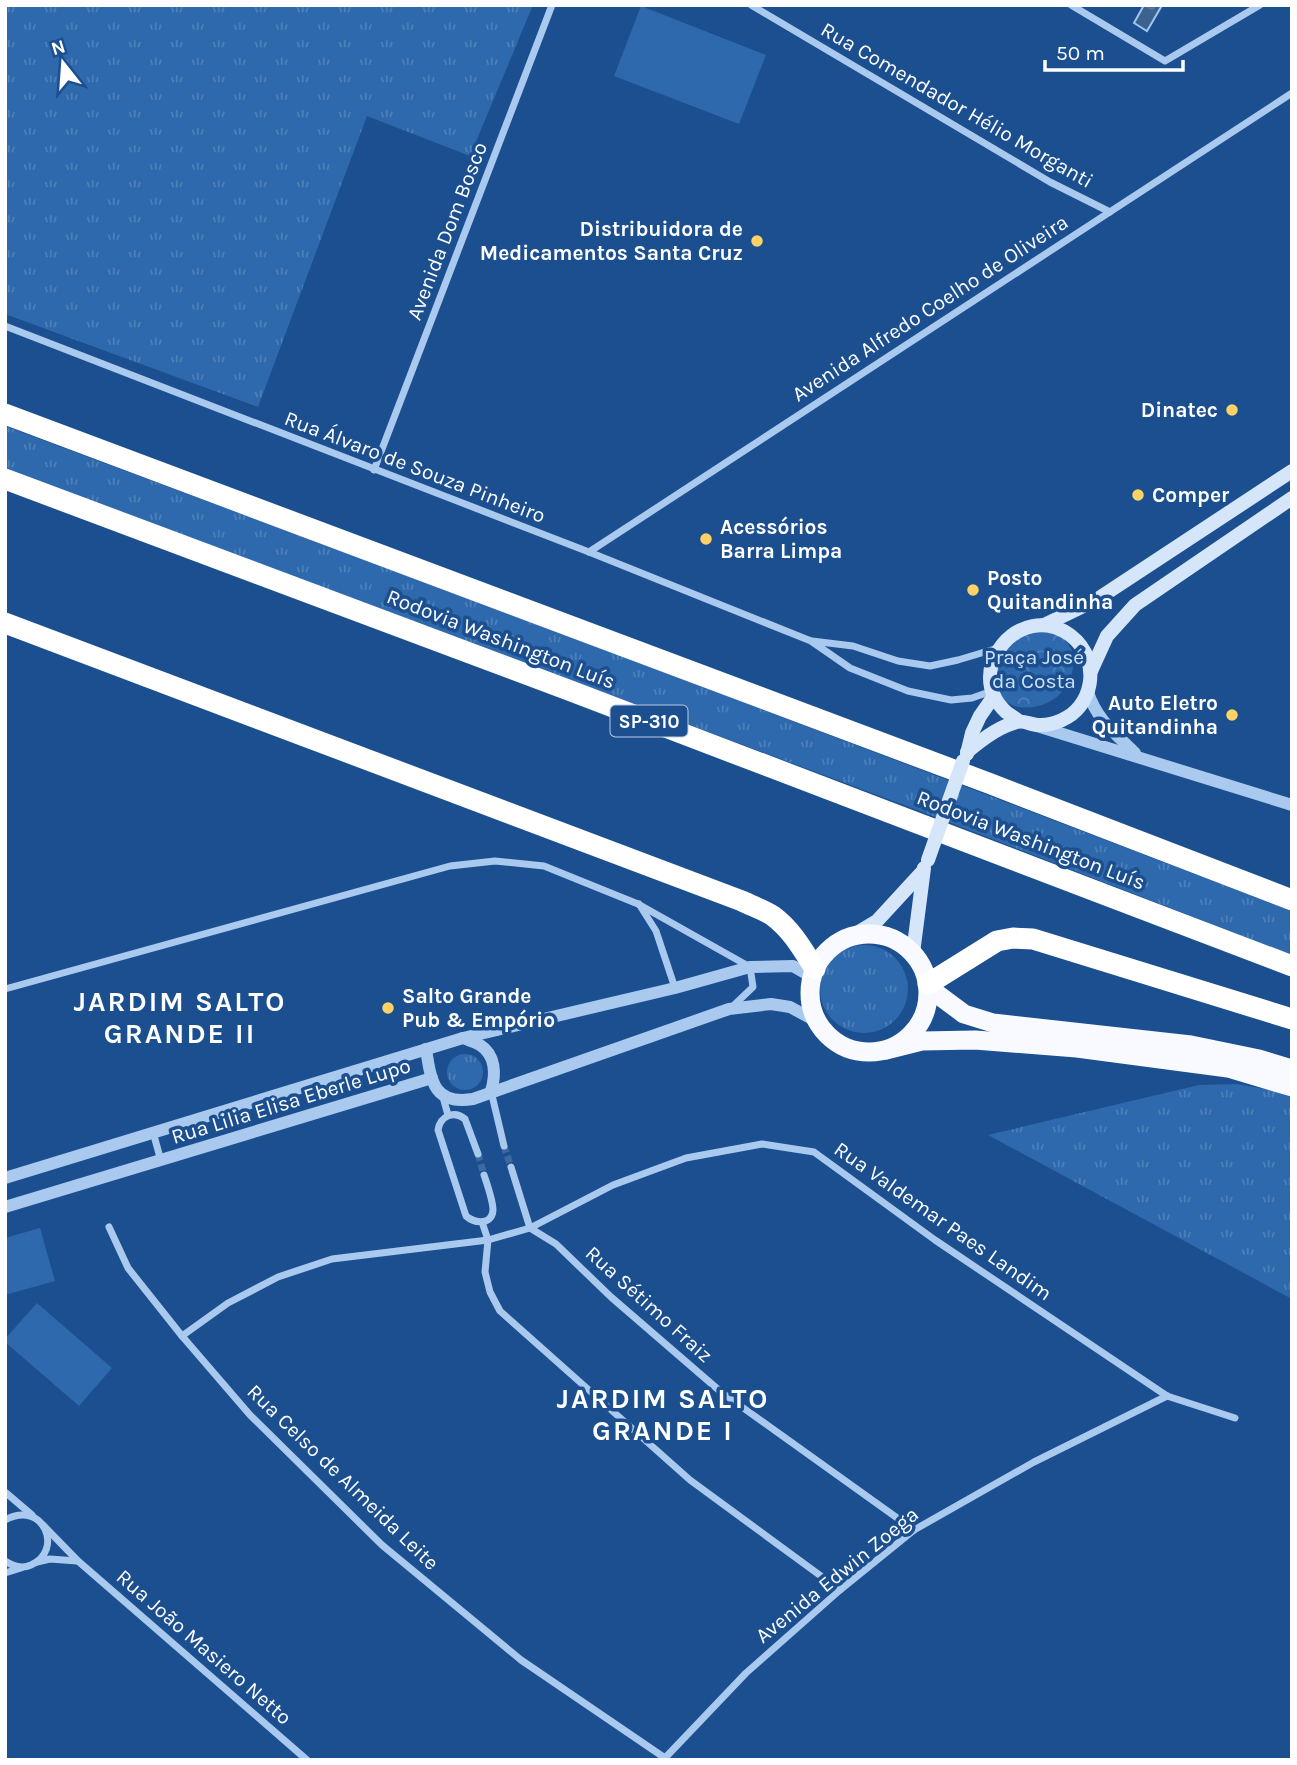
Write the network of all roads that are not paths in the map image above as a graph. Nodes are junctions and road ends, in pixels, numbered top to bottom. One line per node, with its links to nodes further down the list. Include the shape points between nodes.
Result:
1 (552, 5): 9 (street, Avenida Dom Bosco)
2 (751, 5): 6 (street, Rua Comendador Hélio Morganti, via 1050,182)
3 (1070, 5): 4 (street, via 1165,61)
4 (1260, 5)
5 (1292, 93): 6 (street, Avenida Alfredo Coelho de Oliveira)
6 (1110, 212): 13 (street, Avenida Alfredo Coelho de Oliveira)
7 (5, 327): 9 (street, Rua Álvaro de Souza Pinheiro)
8 (5, 414): 27 (highway, Rodovia Washington Luís)
9 (374, 470): 13 (street, Rua Álvaro de Souza Pinheiro)
10 (1292, 471): 15 (main road, via 1096,600)
11 (5, 479): 31 (highway, Rodovia Washington Luís / SP-310)
12 (1292, 498): 18 (main road, via 1135,605 1107,636)
13 (589, 552): 16 (street, Rua Álvaro de Souza Pinheiro)
14 (5, 623): 33 (highway, via 742,901 786,927)
15 (1044, 625): 17 (main road, via 1027,627); 18 (main road, via 1076,639)
16 (811, 641): 17 (street, Rua Álvaro de Souza Pinheiro, via 853,646 930,666); 20 (street, Rua Álvaro de Souza Pinheiro, via 850,668 908,691 951,700)
17 (999, 647): 20 (main road, via 990,676)
18 (1091, 671): 19 (main road)
19 (1088, 692): 22 (main road, via 1068,717); 23 (street, via 1102,721)
20 (993, 693): 21 (main road, via 1004,711); 24 (main road)
21 (1019, 721): 22 (main road); 24 (main road, via 983,738)
22 (1037, 725): 23 (street)
23 (1138, 756): 25 (street)
24 (965, 757): 26 (main road, bridge)
25 (1292, 805)
26 (925, 866): 29 (main road, via 877,921); 30 (main road)
27 (1292, 900)
28 (638, 904): 32 (street); 35 (street, via 656,931); 36 (street, via 544,866 495,861 462,864)
29 (847, 939): 30 (highway, via 875,934 889,937); 33 (highway, via 823,957)
30 (913, 953): 34 (highway)
31 (1292, 966)
32 (750, 967): 33 (street, via 793,966); 35 (street); 37 (street, via 753,987)
33 (814, 973): 39 (highway, via 810,992)
34 (929, 986): 38 (highway, via 997,942 1033,939); 42 (highway, via 919,1027); 43 (highway, via 964,1014 993,1023 1191,1045)
35 (676, 988): 40 (street)
36 (5, 989)
37 (729, 1009): 39 (street, via 771,1004 790,1007); 46 (street)
38 (1292, 1019)
39 (817, 1021): 42 (highway, via 829,1037 846,1048 866,1053)
40 (463, 1038): 41 (street); 46 (street, via 481,1045 490,1055 495,1078)
41 (426, 1049): 44 (street); 49 (street, Rua Lilia Elisa Eberle Lupo)
42 (886, 1050): 45 (highway, via 922,1041 975,1040 1077,1048 1228,1068)
43 (1292, 1069)
44 (432, 1078): 47 (street, Rua Lilia Elisa Eberle Lupo); 52 (street, Rua Lilia Elisa Eberle Lupo)
45 (1292, 1087)
46 (491, 1091): 47 (street, via 458,1101); 50 (street)
47 (443, 1097): 48 (street)
48 (448, 1115): 51 (street, via 465,1119); 57 (street, via 438,1130 466,1216)
49 (153, 1132): 52 (street); 55 (street, Rua Lilia Elisa Eberle Lupo)
50 (504, 1146)
51 (478, 1154)
52 (161, 1161): 56 (street, Rua Lilia Elisa Eberle Lupo)
53 (511, 1167): 59 (street)
54 (484, 1175): 57 (street, via 493,1210)
55 (5, 1178)
56 (5, 1207)
57 (482, 1222): 60 (street)
58 (109, 1227): 61 (street, Rua Celso de Almeida Leite, via 128,1268)
59 (530, 1228): 60 (street, Rua Valdemar Paes Landim); 62 (street, Rua Valdemar Paes Landim, via 613,1185 686,1158 762,1144 814,1152 935,1240); 68 (street, Rua Sétimo Fraiz, via 556,1244 721,1392)
60 (488, 1240): 61 (street, Rua Valdemar Paes Landim, via 332,1259 278,1277 228,1303); 74 (street, via 485,1272 500,1311 690,1480)
61 (182, 1336): 75 (street, Rua Celso de Almeida Leite, via 250,1415 382,1545 520,1660)
62 (1167, 1396): 63 (street, Rua Valdemar Paes Landim); 68 (street, Avenida Edwin Zoega, via 1034,1462)
63 (1235, 1419)
64 (5, 1492): 65 (street, Rua João Masiero Netto)
65 (36, 1518): 66 (street, via 26,1514); 67 (street, Rua João Masiero Netto)
66 (5, 1520)
67 (43, 1525): 70 (street, Rua João Masiero Netto); 71 (street, via 47,1545)
68 (914, 1530): 74 (street, Avenida Edwin Zoega)
69 (5, 1561): 72 (street)
70 (78, 1561): 71 (street); 76 (street, Rua João Masiero Netto)
71 (37, 1562): 72 (street)
72 (27, 1567): 73 (street)
73 (5, 1573)
74 (840, 1590): 75 (street, Avenida Edwin Zoega, via 746,1673)
75 (665, 1759)
76 (307, 1760)

